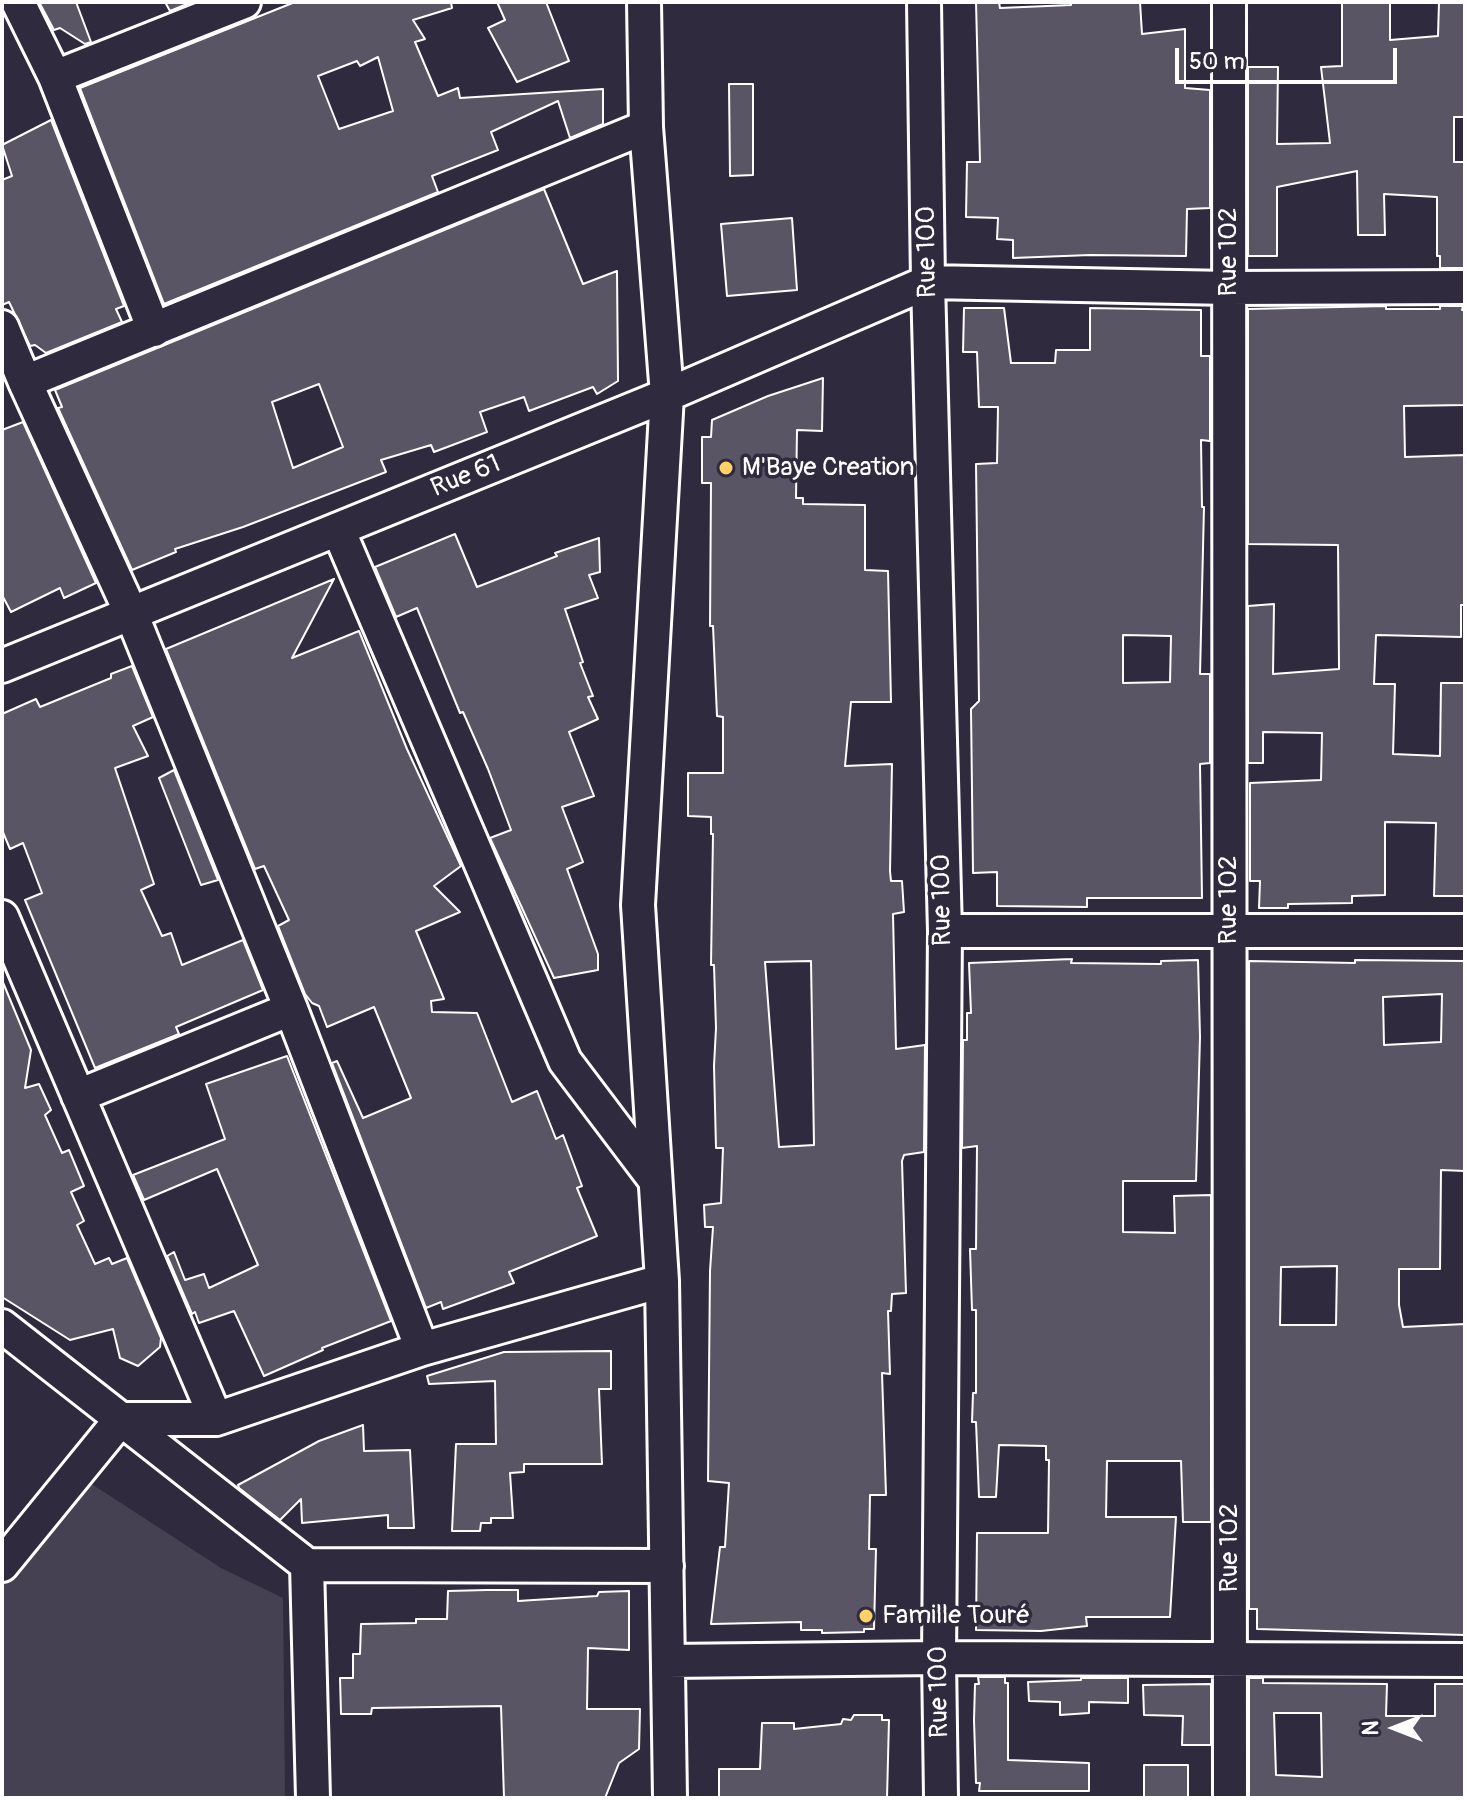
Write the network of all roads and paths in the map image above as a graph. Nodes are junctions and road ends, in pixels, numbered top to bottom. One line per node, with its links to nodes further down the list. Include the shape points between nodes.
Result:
1 (244, 2): 7 (street)
2 (622, 2): 5 (street)
3 (924, 2): 9 (street, Rue 100)
4 (1229, 2): 11 (street, Rue 102)
5 (645, 14): 8 (street)
6 (15, 15): 7 (street)
7 (55, 77): 13 (street)
8 (646, 127): 13 (street); 15 (street)
9 (928, 282): 11 (street); 15 (street, Rue 61); 20 (street, Rue 100)
10 (1465, 287): 11 (street)
11 (1229, 288): 21 (street, Rue 102)
12 (2, 327): 14 (street)
13 (154, 330): 14 (street)
14 (25, 382): 17 (street)
15 (667, 395): 16 (street, Rue 61); 25 (street, via 638,905)
16 (338, 529): 17 (street, Rue 61); 25 (street, via 565,1061)
17 (131, 613): 18 (street, Rue 61); 23 (street)
18 (2, 666)
19 (2, 917): 24 (street)
20 (945, 931): 21 (street); 34 (street, Rue 100)
21 (1230, 931): 22 (street); 35 (street, Rue 102)
22 (1465, 931)
23 (291, 1009): 24 (street); 28 (street)
24 (78, 1096): 30 (street)
25 (655, 1180): 26 (street)
26 (662, 1281): 28 (street); 33 (street)
27 (2, 1326): 29 (street)
28 (422, 1349): 30 (street)
29 (121, 1419): 30 (street); 31 (street); 32 (street)
30 (216, 1419)
31 (2, 1565)
32 (307, 1565): 33 (street); 38 (street)
33 (667, 1566): 37 (street)
34 (939, 1658): 35 (street); 37 (street); 40 (street, Rue 100)
35 (1230, 1660): 36 (street); 41 (street, Rue 102)
36 (1465, 1660)
37 (668, 1661): 39 (street)
38 (313, 1798)
39 (670, 1798)
40 (941, 1798)
41 (1230, 1798)

